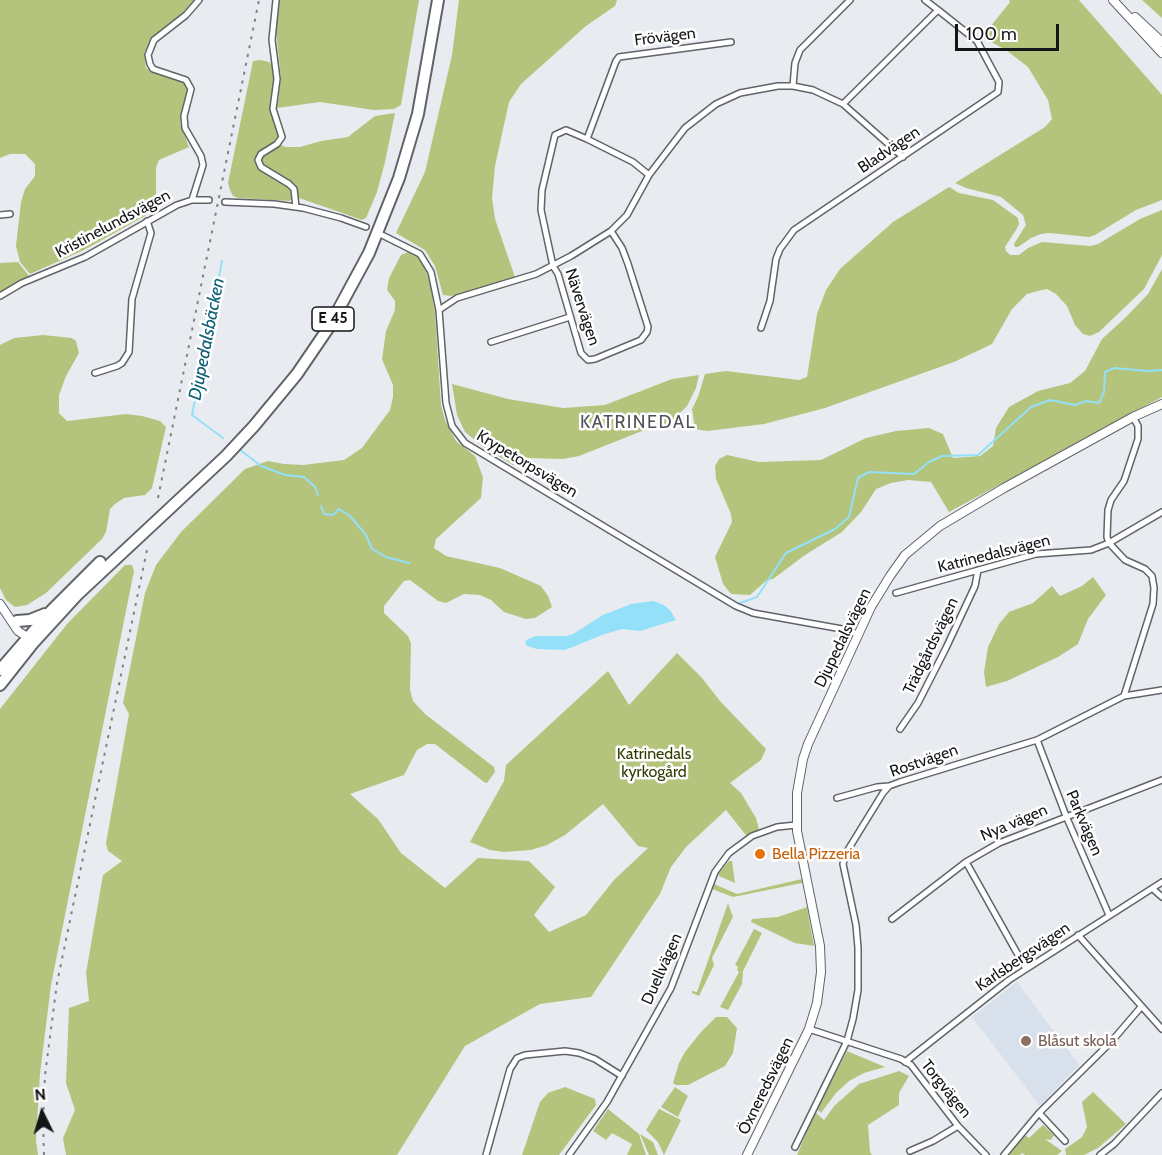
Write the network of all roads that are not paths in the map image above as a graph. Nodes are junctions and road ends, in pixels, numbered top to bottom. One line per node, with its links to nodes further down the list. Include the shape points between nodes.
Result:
1 (199, 0): 17 (street, via 154,40 147,55 153,69 186,80 191,89 185,128 203,165)
2 (276, 0): 20 (street, via 272,40 277,79 273,109 282,137 258,160 261,167 294,189)
3 (431, 0): 41 (highway, E 45, via 412,112 393,176 363,251 324,323 274,392 220,453)
4 (438, 0): 44 (highway, E 45, via 426,74 399,178 369,253 329,327 275,402 235,446)
5 (850, 0): 12 (street, via 800,50)
6 (925, 0): 8 (street)
7 (1114, 1): 10 (street); 11 (street)
8 (938, 10): 13 (street); 15 (street, Bladvägen, via 977,41 999,89)
9 (731, 42): 14 (street, Frövägen, via 619,57)
10 (1162, 42)
11 (1162, 52)
12 (793, 86): 13 (street, via 813,90); 16 (street, via 751,90 716,104 685,128)
13 (843, 104): 15 (street)
14 (587, 139): 16 (street, via 633,162); 27 (street, Nävervägen, via 566,130 555,135 540,201)
15 (903, 157): 31 (street, Bladvägen, via 784,240)
16 (649, 175): 25 (street, via 634,204)
17 (192, 200): 18 (street, Kristinelundsvägen); 23 (street, Kristinelundsvägen)
18 (209, 200)
19 (225, 202): 20 (street)
20 (296, 207): 24 (street)
21 (0, 214): 22 (street)
22 (10, 214)
23 (147, 221): 28 (street, Kristinelundsvägen, via 85,257 22,283); 33 (street, via 151,233 132,299 129,352 117,366)
24 (366, 227)
25 (611, 231): 27 (street); 30 (street, Nävervägen, via 628,264 648,327 646,336 588,360 581,353)
26 (382, 235): 29 (street, via 425,259)
27 (554, 266): 29 (street, via 457,298); 30 (street, Nävervägen)
28 (0, 297)
29 (439, 310): 43 (street, Krypetorpsvägen, via 446,403 452,426 465,443 736,606 753,613)
30 (570, 317): 32 (street)
31 (761, 328)
32 (491, 342)
33 (95, 373)
34 (1162, 404): 35 (street, Djupedalsvägen)
35 (1133, 417): 37 (street, via 1138,439 1124,481 1108,510); 43 (street, Djupedalsvägen, via 927,535 890,576)
36 (1162, 512): 37 (street, Katrinedalsvägen)
37 (1109, 543): 38 (street, Katrinedalsvägen, via 1083,552 1036,554); 48 (street, via 1125,560 1152,576 1154,588 1153,604)
38 (978, 570): 39 (street, Katrinedalsvägen); 49 (street, Trädgårdsvägen, via 975,586 946,648)
39 (896, 593)
40 (0, 604): 42 (street)
41 (51, 611): 42 (highway, via 30,620); 44 (highway, E 45)
42 (14, 620): 44 (street, via 18,631)
43 (858, 634): 55 (street, Djupedalsvägen, via 803,759 796,793)
44 (31, 639): 45 (highway, E 45); 46 (highway, E 45)
45 (0, 670)
46 (0, 684)
47 (1162, 690): 48 (street, Rostvägen)
48 (1124, 696): 50 (street, Rostvägen)
49 (900, 729)
50 (1037, 740): 52 (street, Rostvägen); 54 (street, Parkvägen)
51 (1162, 780): 54 (street, Nya vägen)
52 (889, 786): 53 (street); 67 (street, Rostvägen, via 843,864 859,961 856,1006)
53 (837, 798)
54 (1066, 816): 56 (street, Nya vägen, via 999,843); 60 (street, Parkvägen)
55 (796, 825): 65 (street, Djupedalsvägen, via 821,955 819,990); 69 (street, Duellvägen, via 752,836 729,853 715,872 677,974)
56 (966, 862): 61 (street, Nya vägen); 63 (street)
57 (1162, 882): 58 (street, Karlsbergsvägen)
58 (1153, 888): 59 (street); 60 (street, Karlsbergsvägen)
59 (1162, 897)
60 (1109, 915): 62 (street, Karlsbergsvägen)
61 (892, 920)
62 (1078, 935): 63 (street, Karlsbergsvägen); 64 (street)
63 (1026, 969): 68 (street, Karlsbergsvägen)
64 (1141, 1006): 66 (street); 71 (street, via 1111,1042)
65 (809, 1029): 67 (street, Torgvägen); 78 (street, Öxneredsvägen)
66 (1162, 1029)
67 (847, 1041): 68 (street, Torgvägen); 74 (street, Rostvägen)
68 (905, 1062): 72 (street, Torgvägen)
69 (622, 1076): 76 (street, via 579,1053 566,1051 517,1058 510,1069); 77 (street, Duellvägen)
70 (1162, 1093): 81 (street)
71 (1039, 1113): 73 (street); 80 (street)
72 (958, 1126): 75 (street); 79 (street, Torgvägen)
73 (1065, 1142)
74 (795, 1147)
75 (910, 1151)
76 (486, 1155)
77 (569, 1155)
78 (747, 1155)
79 (986, 1155)
80 (1004, 1155)
81 (1100, 1155)

